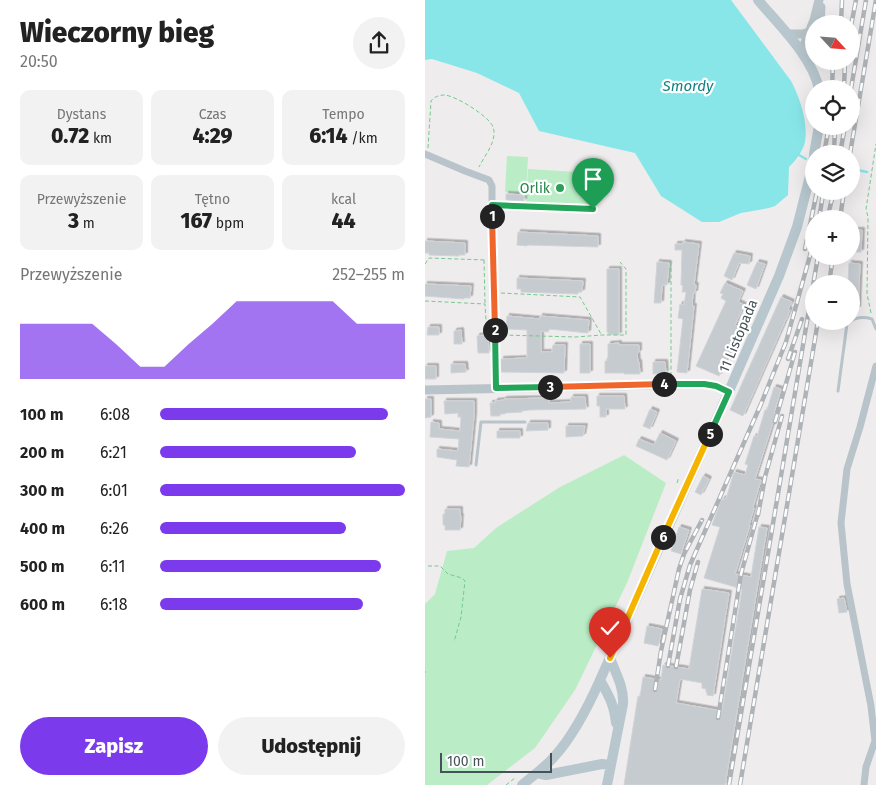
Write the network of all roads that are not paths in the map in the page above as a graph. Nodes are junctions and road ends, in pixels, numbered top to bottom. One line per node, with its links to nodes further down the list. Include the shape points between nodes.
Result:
1 (758, 0): 6 (main road)
2 (819, 0): 3 (street); 4 (street)
3 (815, 15)
4 (821, 15)
5 (805, 33): 6 (street)
6 (787, 34): 8 (main road)
7 (805, 41): 8 (street)
8 (804, 56): 9 (main road)
9 (816, 80)
10 (426, 154): 12 (street, via 489,180)
11 (805, 199): 21 (main road, 11 Listopada, via 787,254)
12 (492, 205): 13 (street); 18 (street)
13 (593, 209)
14 (860, 318): 15 (lane, via 872,319)
15 (876, 329)
16 (846, 330): 20 (lane)
17 (876, 366): 32 (street, via 847,469 841,523 847,584 870,697 875,741)
18 (496, 388): 19 (street); 21 (street, via 704,384)
19 (425, 390)
20 (838, 391)
21 (729, 392): 24 (main road, 11 Listopada)
22 (525, 422): 23 (lane, via 481,422)
23 (476, 465)
24 (610, 658): 25 (main road, 11 Listopada); 26 (main road)
25 (600, 680): 26 (main road); 27 (main road, via 611,700); 29 (main road, 11 Listopada, via 567,742)
26 (620, 683): 27 (main road, via 623,704)
27 (617, 731): 28 (main road)
28 (611, 765): 29 (main road, via 546,775); 31 (main road)
29 (537, 773): 30 (main road, 11 Listopada)
30 (520, 781)
31 (607, 785)
32 (864, 785)

